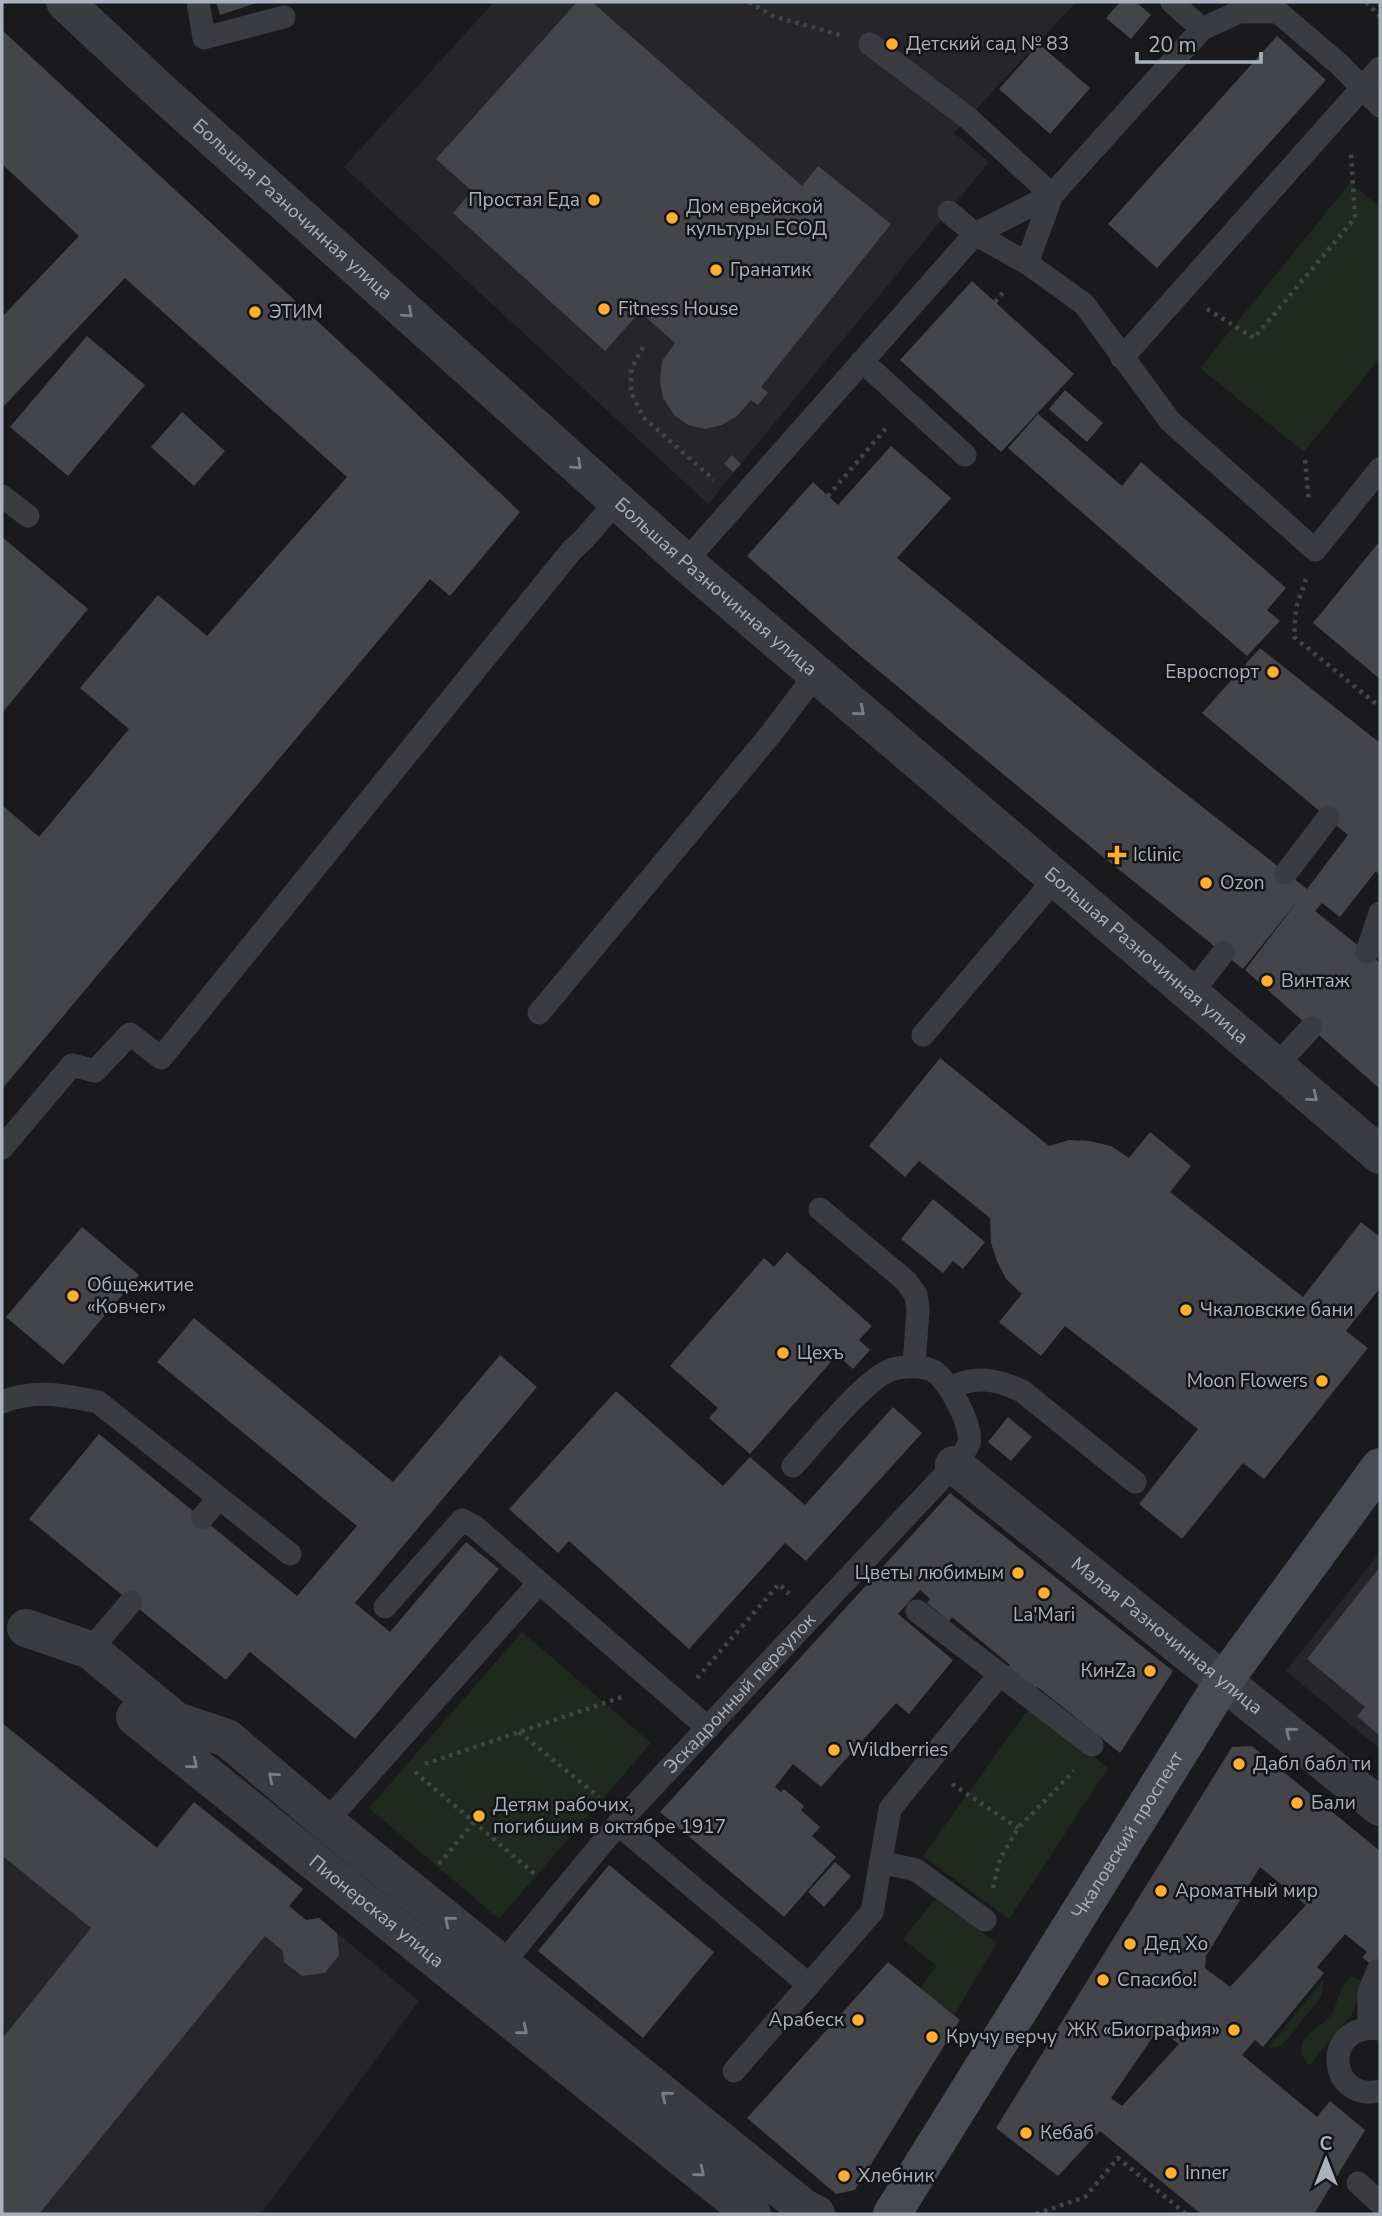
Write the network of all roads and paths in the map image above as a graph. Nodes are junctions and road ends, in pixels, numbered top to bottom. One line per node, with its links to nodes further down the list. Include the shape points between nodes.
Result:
1 (65, 2): 28 (street, Большая Разночинная улица, one-way to 28)
2 (198, 2): 7 (lane, via 204,38)
3 (749, 2): 9 (path, via 773,16)
4 (1172, 2): 8 (lane)
5 (1366, 2): 6 (path)
6 (1380, 16)
7 (284, 17)
8 (1202, 29): 11 (lane, via 1239,12 1278,12); 14 (lane)
9 (870, 44): 14 (lane, via 968,118)
10 (1380, 68): 11 (lane)
11 (1362, 87): 12 (lane); 13 (lane)
12 (1380, 106)
13 (1342, 109): 18 (lane); 18 (path, via 1350,141 1356,218 1254,338)
14 (1052, 195): 16 (lane); 17 (lane)
15 (949, 212): 16 (lane)
16 (975, 234): 17 (lane); 21 (lane)
17 (1027, 264): 20 (lane, via 1084,304)
18 (1179, 292): 20 (lane)
19 (643, 347): 25 (path, via 631,369 631,392 643,417)
20 (1122, 358): 30 (lane, via 1170,421)
21 (862, 361): 22 (lane); 31 (lane)
22 (907, 403): 23 (lane); 27 (path)
23 (965, 455)
24 (1380, 469): 30 (lane)
25 (723, 487)
26 (2, 496): 29 (lane)
27 (828, 496)
28 (617, 501): 31 (street, Большая Разночинная улица); 45 (lane, via 572,550 161,1058 130,1034 95,1071 72,1065)
29 (28, 516)
30 (1315, 550): 33 (path, via 1296,608 1294,637)
31 (685, 562): 32 (street, Большая Разночинная улица)
32 (816, 674): 36 (street, Большая Разночинная улица, one-way to 36); 41 (lane)
33 (1380, 707)
34 (1328, 818): 35 (lane)
35 (1286, 873)
36 (1055, 879): 40 (street, Большая Разночинная улица); 43 (lane)
37 (1380, 913): 38 (lane)
38 (1367, 952)
39 (1223, 953): 40 (lane)
40 (1191, 995): 44 (street, Большая Разночинная улица)
41 (540, 1013)
42 (1311, 1028): 44 (lane)
43 (923, 1035)
44 (1276, 1066): 46 (street, Большая Разночинная улица, one-way to 46)
45 (2, 1148)
46 (1380, 1155)
47 (820, 1209): 48 (lane, via 906,1281 916,1295)
48 (914, 1366): 49 (lane, via 934,1372); 52 (lane, via 891,1370 869,1384)
49 (950, 1388): 51 (lane, Эскадронный переулок, via 970,1428 969,1442); 54 (lane, via 982,1379 1002,1381 1022,1391)
50 (2, 1402): 55 (lane, via 20,1395 58,1394 98,1402)
51 (954, 1465): 66 (street, Малая Разночинная улица); 69 (lane, Эскадронный переулок)
52 (793, 1466)
53 (1380, 1466): 66 (street, Чкаловский проспект)
54 (1135, 1482)
55 (219, 1497): 56 (lane); 57 (lane)
56 (202, 1518)
57 (290, 1554)
58 (539, 1583): 61 (lane, via 462,1520); 67 (lane); 76 (lane)
59 (789, 1593): 68 (path, via 779,1584)
60 (131, 1602): 64 (lane)
61 (385, 1607)
62 (917, 1611): 65 (lane)
63 (14, 1618): 64 (street); 86 (street, Пионерская улица, one-way to 86)
64 (90, 1650): 76 (street, Пионерская улица, one-way to 64, via 227,1738 176,1721)
65 (1000, 1674): 71 (lane); 72 (lane)
66 (1223, 1682): 73 (street, Малая Разночинная улица, one-way to 66); 94 (street, Чкаловский проспект)
67 (658, 1685): 68 (lane); 70 (path)
68 (677, 1702): 69 (lane)
69 (708, 1728): 75 (lane, Эскадронный переулок)
70 (519, 1732): 75 (path); 77 (path, via 411,1769)
71 (1092, 1745): 78 (path, via 1074,1771)
72 (925, 1766): 78 (path); 79 (lane, via 890,1809)
73 (1380, 1807)
74 (479, 1816): 77 (path)
75 (621, 1821): 81 (lane, Эскадронный переулок); 85 (lane)
76 (326, 1822): 83 (street, Пионерская улица, one-way to 76)
77 (474, 1823): 80 (path); 81 (path)
78 (1018, 1828): 82 (path, via 1000,1859)
79 (881, 1862): 82 (lane, via 916,1870); 85 (lane, via 872,1912)
80 (435, 1868)
81 (559, 1895): 83 (lane, Эскадронный переулок)
82 (985, 1920)
83 (503, 1964): 86 (lane, Эскадронный переулок); 93 (street, Пионерская улица, one-way to 83)
84 (1378, 1970): 87 (lane, via 1369,1992)
85 (809, 1985): 88 (lane)
86 (477, 1994): 92 (street, Пионерская улица, one-way to 92)
87 (1374, 2028): 89 (lane, via 1347,2037 1337,2059 1339,2071 1354,2089)
88 (734, 2071)
89 (1380, 2091)
90 (1358, 2183): 91 (lane)
91 (1380, 2203)
92 (752, 2214)
93 (816, 2214)
94 (892, 2214)
95 (1036, 2214): 96 (path, via 1085,2197 1118,2158)
96 (1186, 2214)

